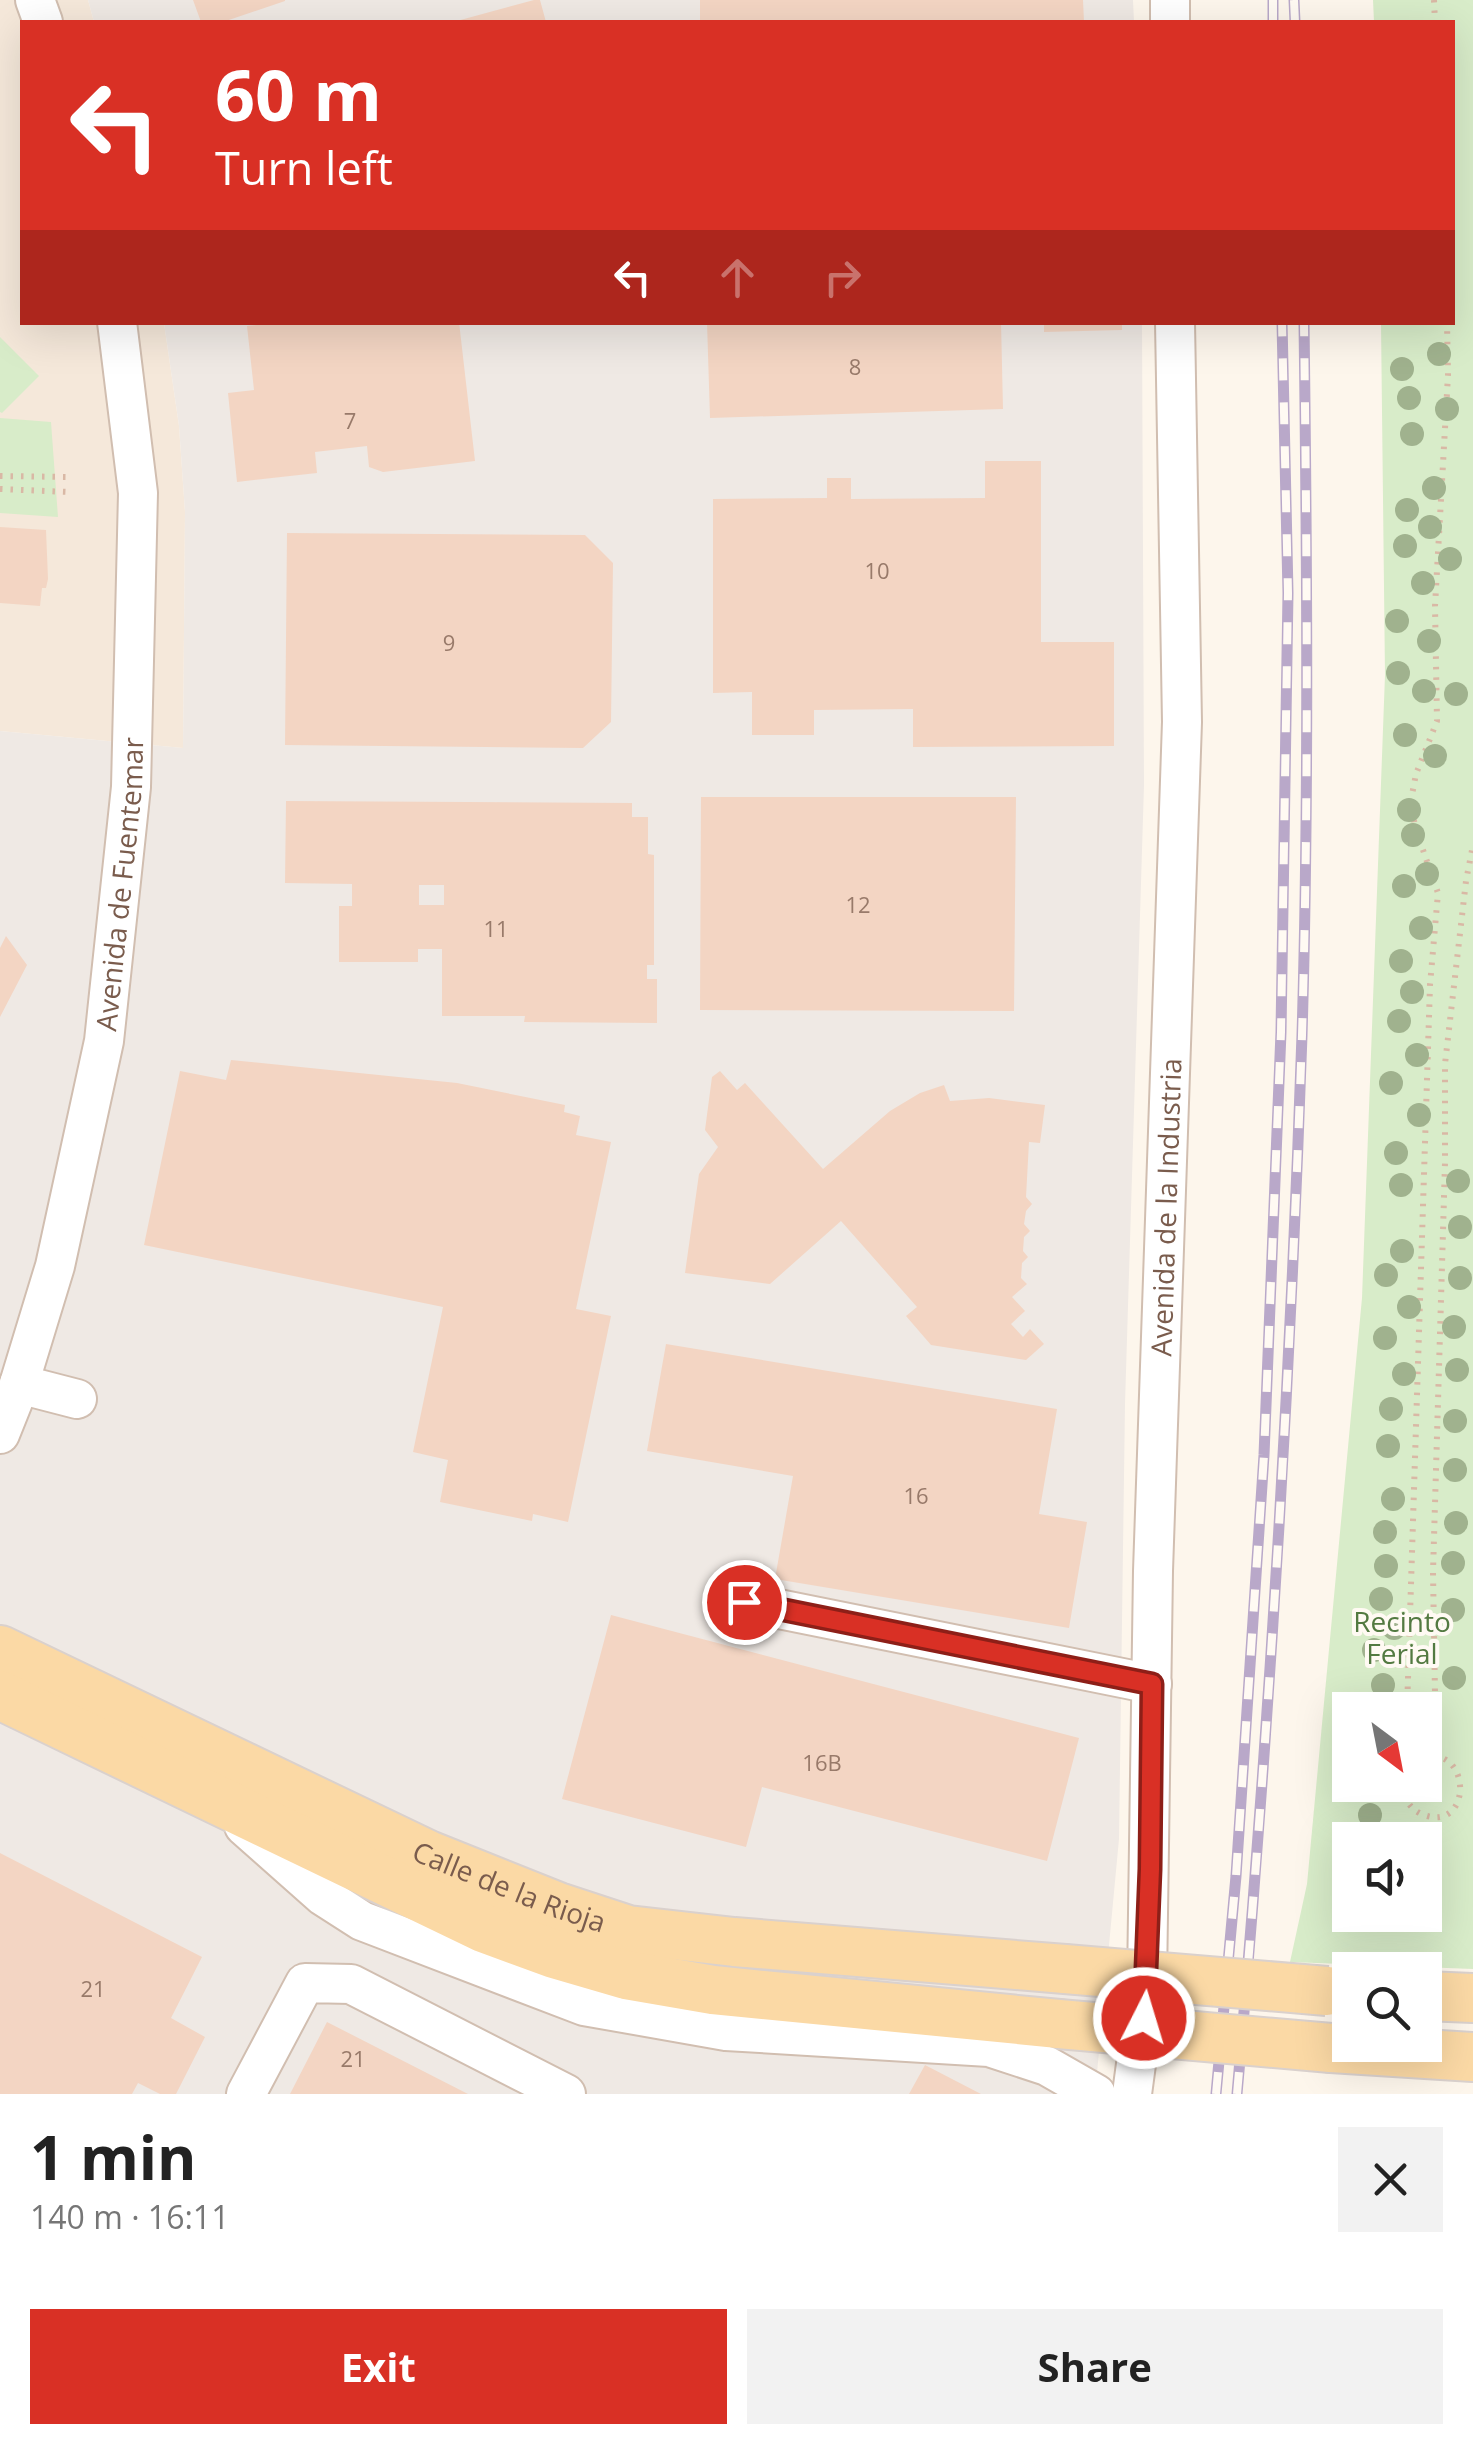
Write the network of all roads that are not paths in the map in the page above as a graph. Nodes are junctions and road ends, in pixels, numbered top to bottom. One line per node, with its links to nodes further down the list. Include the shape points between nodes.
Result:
1 (116, 325): 3 (street, Avenida de Fuentemar, via 138,493 131,787 104,1041 55,1266)
2 (1176, 325): 8 (street, Avenida de la Industria, via 1182,722)
3 (19, 1384): 4 (street); 5 (street, Avenida de Fuentemar)
4 (77, 1398)
5 (0, 1434)
6 (744, 1602): 8 (street)
7 (10, 1676): 9 (main road, Calle de la Rioja); 10 (main road, Calle de la Rioja, bridge, via 428,1854 628,1930)
8 (1152, 1684): 17 (street, Avenida de la Industria, via 1147,1982)
9 (208, 1795): 13 (main road, Calle de la Rioja, bridge, via 483,1928 626,1974 713,1990 1058,2024); 16 (street, via 323,1896 362,1921 584,2006 726,2030 989,2047 1047,2066)
10 (1332, 1991)
11 (1442, 1997): 12 (main road)
12 (1473, 1998)
13 (1473, 2057)
14 (246, 2094): 15 (street, via 304,1983 351,1984)
15 (566, 2094)
16 (1096, 2094)
17 (1132, 2094)

